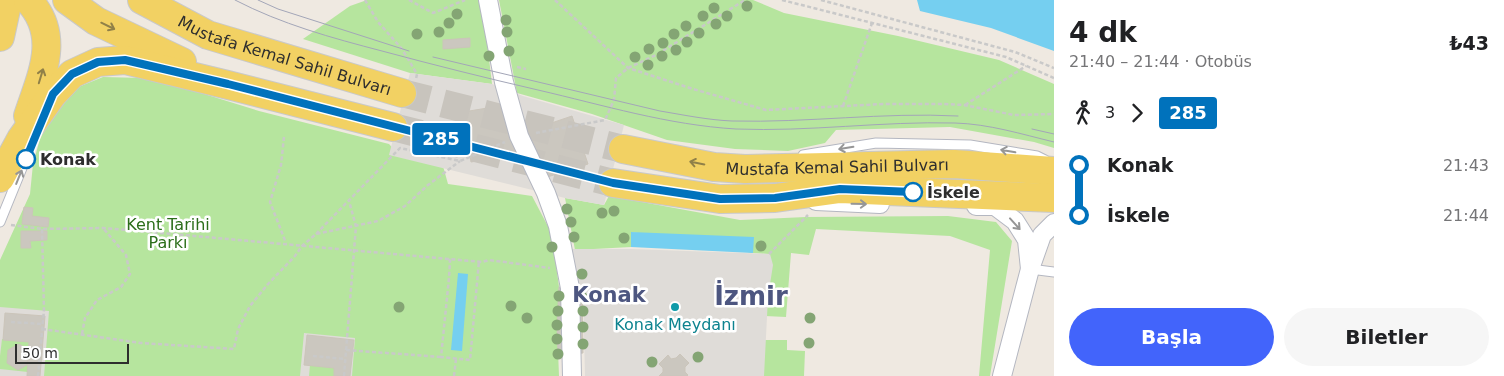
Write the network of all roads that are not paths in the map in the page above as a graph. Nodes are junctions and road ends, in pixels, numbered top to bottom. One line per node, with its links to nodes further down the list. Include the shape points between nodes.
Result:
1 (8, 0): 6 (main road)
2 (28, 0): 10 (main road, one-way to 2, via 47,42 42,21)
3 (67, 0): 7 (main road, one-way to 7, via 96,21)
4 (142, 0): 8 (main road, Mustafa Kemal Sahil Bulvarı, via 208,35)
5 (488, 0): 23 (street, via 504,82 519,136 558,226 570,288)
6 (0, 37)
7 (228, 84): 9 (main road); 10 (main road, via 125,60 98,62 72,74 53,94)
8 (402, 93)
9 (393, 127)
10 (31, 137): 15 (main road); 20 (lane, one-way to 10)
11 (623, 149): 13 (main road, Mustafa Kemal Sahil Bulvarı, one-way to 11, via 714,167)
12 (1054, 164): 13 (lane, one-way to 13, via 1037,156 970,145 876,143 789,157)
13 (745, 169): 14 (main road, Mustafa Kemal Sahil Bulvarı, via 954,164)
14 (1054, 171)
15 (0, 178)
16 (613, 183): 17 (main road, Mustafa Kemal Sahil Bulvarı, via 720,199)
17 (775, 198): 18 (main road, Mustafa Kemal Sahil Bulvarı, via 840,189); 21 (street, one-way to 21, via 994,206 1015,221 1027,240)
18 (1054, 198)
19 (1054, 223): 21 (street, via 1042,236)
20 (4, 224)
21 (1030, 269): 22 (lane); 24 (street)
22 (1054, 272)
23 (572, 376)
24 (1002, 376)

